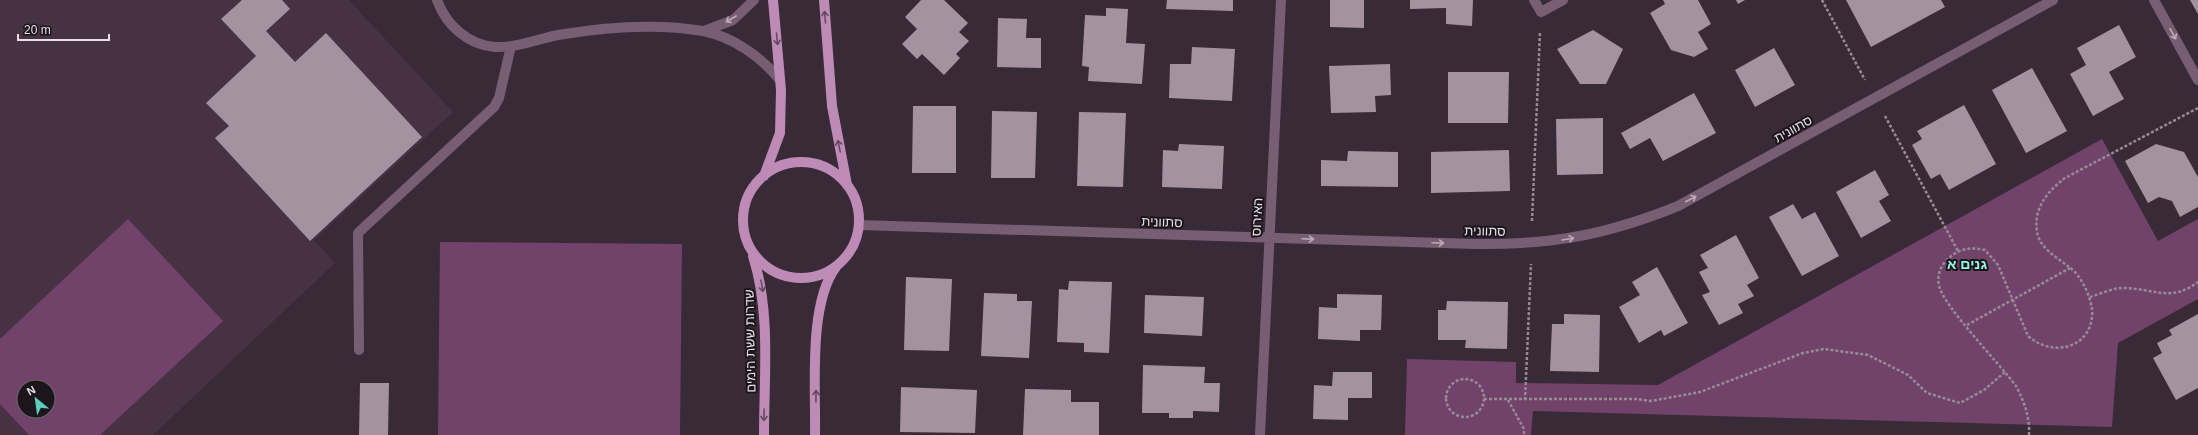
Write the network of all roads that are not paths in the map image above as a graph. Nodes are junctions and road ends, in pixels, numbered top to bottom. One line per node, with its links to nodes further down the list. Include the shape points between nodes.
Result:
1 (437, 0): 11 (street, via 452,25 470,40 489,46)
2 (754, 0): 10 (street, one-way to 10, via 732,20)
3 (774, 0): 12 (main road, one-way to 12)
4 (824, 0): 15 (main road, one-way to 4, via 832,106)
5 (1281, 0): 17 (street, האירוס)
6 (1534, 0): 7 (street, via 1541,12)
7 (1563, 0)
8 (2053, 0): 17 (street, סתוונית, one-way to 8, via 1475,244 1531,243 1570,239 1613,230 1678,206)
9 (2154, 0): 13 (street, one-way to 13)
10 (704, 31): 11 (street, via 644,27 602,28 554,35); 12 (street, via 749,51)
11 (511, 46): 20 (street, via 499,98 494,107 358,233)
12 (780, 79): 14 (main road, via 780,133)
13 (2198, 80)
14 (764, 176): 15 (main road, via 784,165 806,162 828,168); 18 (main road, via 750,194 744,215 746,238)
15 (847, 184): 16 (main road, via 857,203)
16 (859, 225): 17 (street, סתוונית); 19 (main road, via 853,246)
17 (1269, 238): 23 (street, האירוס)
18 (751, 248): 19 (main road, via 757,258 770,269 785,276 796,278 818,275 830,271); 21 (main road, שדרות ששת הימים, one-way to 21, via 759,272 764,301)
19 (839, 264): 22 (main road, one-way to 19, via 818,315 827,282)
20 (359, 350)
21 (764, 435)
22 (815, 435)
23 (1260, 435)

